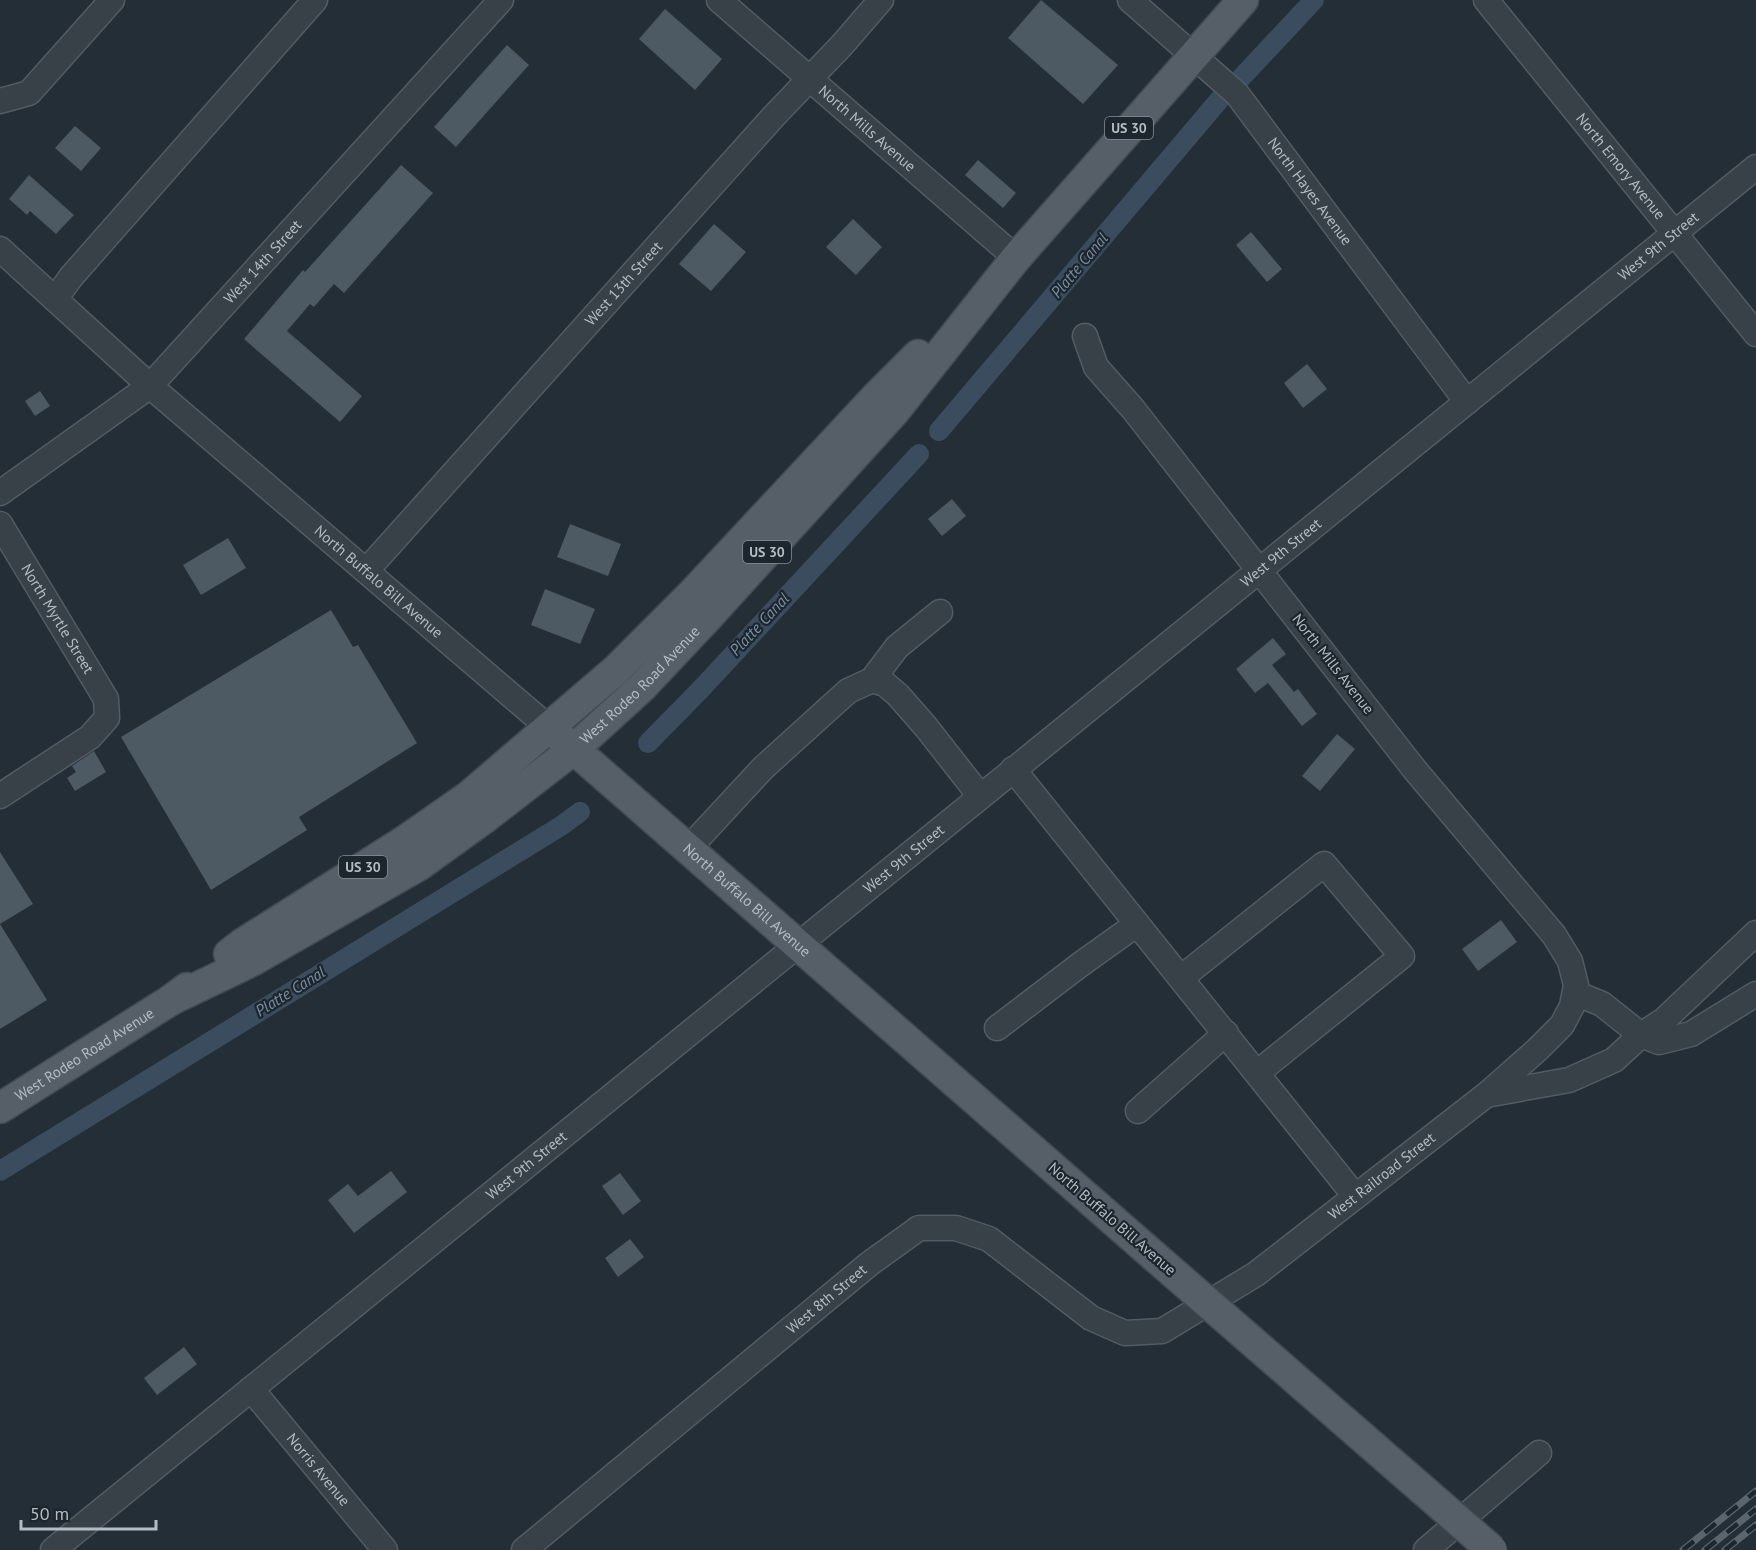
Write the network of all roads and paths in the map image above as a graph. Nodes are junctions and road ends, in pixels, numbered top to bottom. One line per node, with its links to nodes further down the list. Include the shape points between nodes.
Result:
1 (112, 0): 11 (street, via 29,93)
2 (315, 0): 16 (street, via 78,268)
3 (501, 0): 19 (street, West 14th Street)
4 (718, 0): 10 (street, North Mills Avenue)
5 (881, 0): 10 (street, West 13th Street)
6 (1130, 0): 9 (street, North Hayes Avenue)
7 (1243, 0): 9 (main road, West Rodeo Road Avenue / US 30)
8 (1486, 0): 13 (street, North Emory Avenue)
9 (1194, 55): 15 (main road, West Rodeo Road Avenue / US 30); 20 (street, North Hayes Avenue, via 1237,94)
10 (810, 79): 15 (street, North Mills Avenue); 24 (street, West 13th Street)
11 (0, 101)
12 (1756, 167): 13 (street, West 9th Street)
13 (1674, 234): 17 (street, North Emory Avenue); 20 (street, West 9th Street)
14 (0, 249): 16 (street, North Buffalo Bill Avenue)
15 (1016, 258): 27 (main road, West Rodeo Road Avenue / US 30, via 876,397 692,594 617,669); 28 (main road, West Rodeo Road Avenue / US 30, via 886,420 642,687)
16 (56, 298): 19 (street, North Buffalo Bill Avenue)
17 (1756, 334)
18 (1085, 336): 23 (street, North Mills Avenue, via 1096,367)
19 (150, 386): 21 (street, West 14th Street); 24 (street, North Buffalo Bill Avenue)
20 (1467, 402): 23 (street, West 9th Street)
21 (0, 493)
22 (0, 525): 30 (street, North Myrtle Street, via 106,699 107,718 90,737)
23 (1259, 570): 29 (street, West 9th Street); 37 (street, North Mills Avenue, via 1415,770 1554,935 1570,961)
24 (366, 571): 27 (street, North Buffalo Bill Avenue)
25 (940, 612): 26 (street, via 897,647)
26 (872, 680): 31 (street, via 885,684 898,695); 32 (street, via 848,692 763,768)
27 (548, 727): 28 (main road, North Buffalo Bill Avenue); 39 (main road, West Rodeo Road Avenue / US 30, via 469,796 242,944)
28 (574, 749): 32 (main road, North Buffalo Bill Avenue); 39 (main road, West Rodeo Road Avenue / US 30, via 418,866 252,961)
29 (1013, 769): 31 (street, West 9th Street); 33 (street)
30 (0, 796)
31 (980, 796): 35 (street, West 9th Street)
32 (689, 848): 35 (main road, North Buffalo Bill Avenue)
33 (1137, 924): 36 (street); 40 (street)
34 (1756, 933): 42 (street, via 1664,1020)
35 (798, 944): 49 (street, West 9th Street); 55 (main road, North Buffalo Bill Avenue, bridge)
36 (1181, 978): 41 (street); 43 (street, via 1324,864 1402,956)
37 (1575, 993): 42 (street, via 1602,1004); 44 (street, West Railroad Street, via 1562,1025)
38 (1756, 994): 42 (street, via 1691,1034 1659,1042)
39 (171, 1000): 45 (main road, West Rodeo Road Avenue / US 30)
40 (997, 1028)
41 (1226, 1033): 43 (street); 46 (street)
42 (1641, 1035): 44 (street, via 1614,1060 1569,1080)
43 (1257, 1073): 47 (street)
44 (1486, 1095): 47 (street, West Railroad Street)
45 (0, 1108)
46 (1138, 1111)
47 (1355, 1196): 48 (street, West Railroad Street, via 1256,1274)
48 (1162, 1331): 53 (street, West 8th Street, via 1125,1333 1091,1318 989,1239 956,1228 919,1228 869,1264)
49 (251, 1389): 51 (street, West 9th Street); 52 (street, Norris Avenue)
50 (1539, 1453): 54 (street)
51 (53, 1550)
52 (385, 1550)
53 (524, 1550)
54 (1426, 1550)
55 (1492, 1550)

